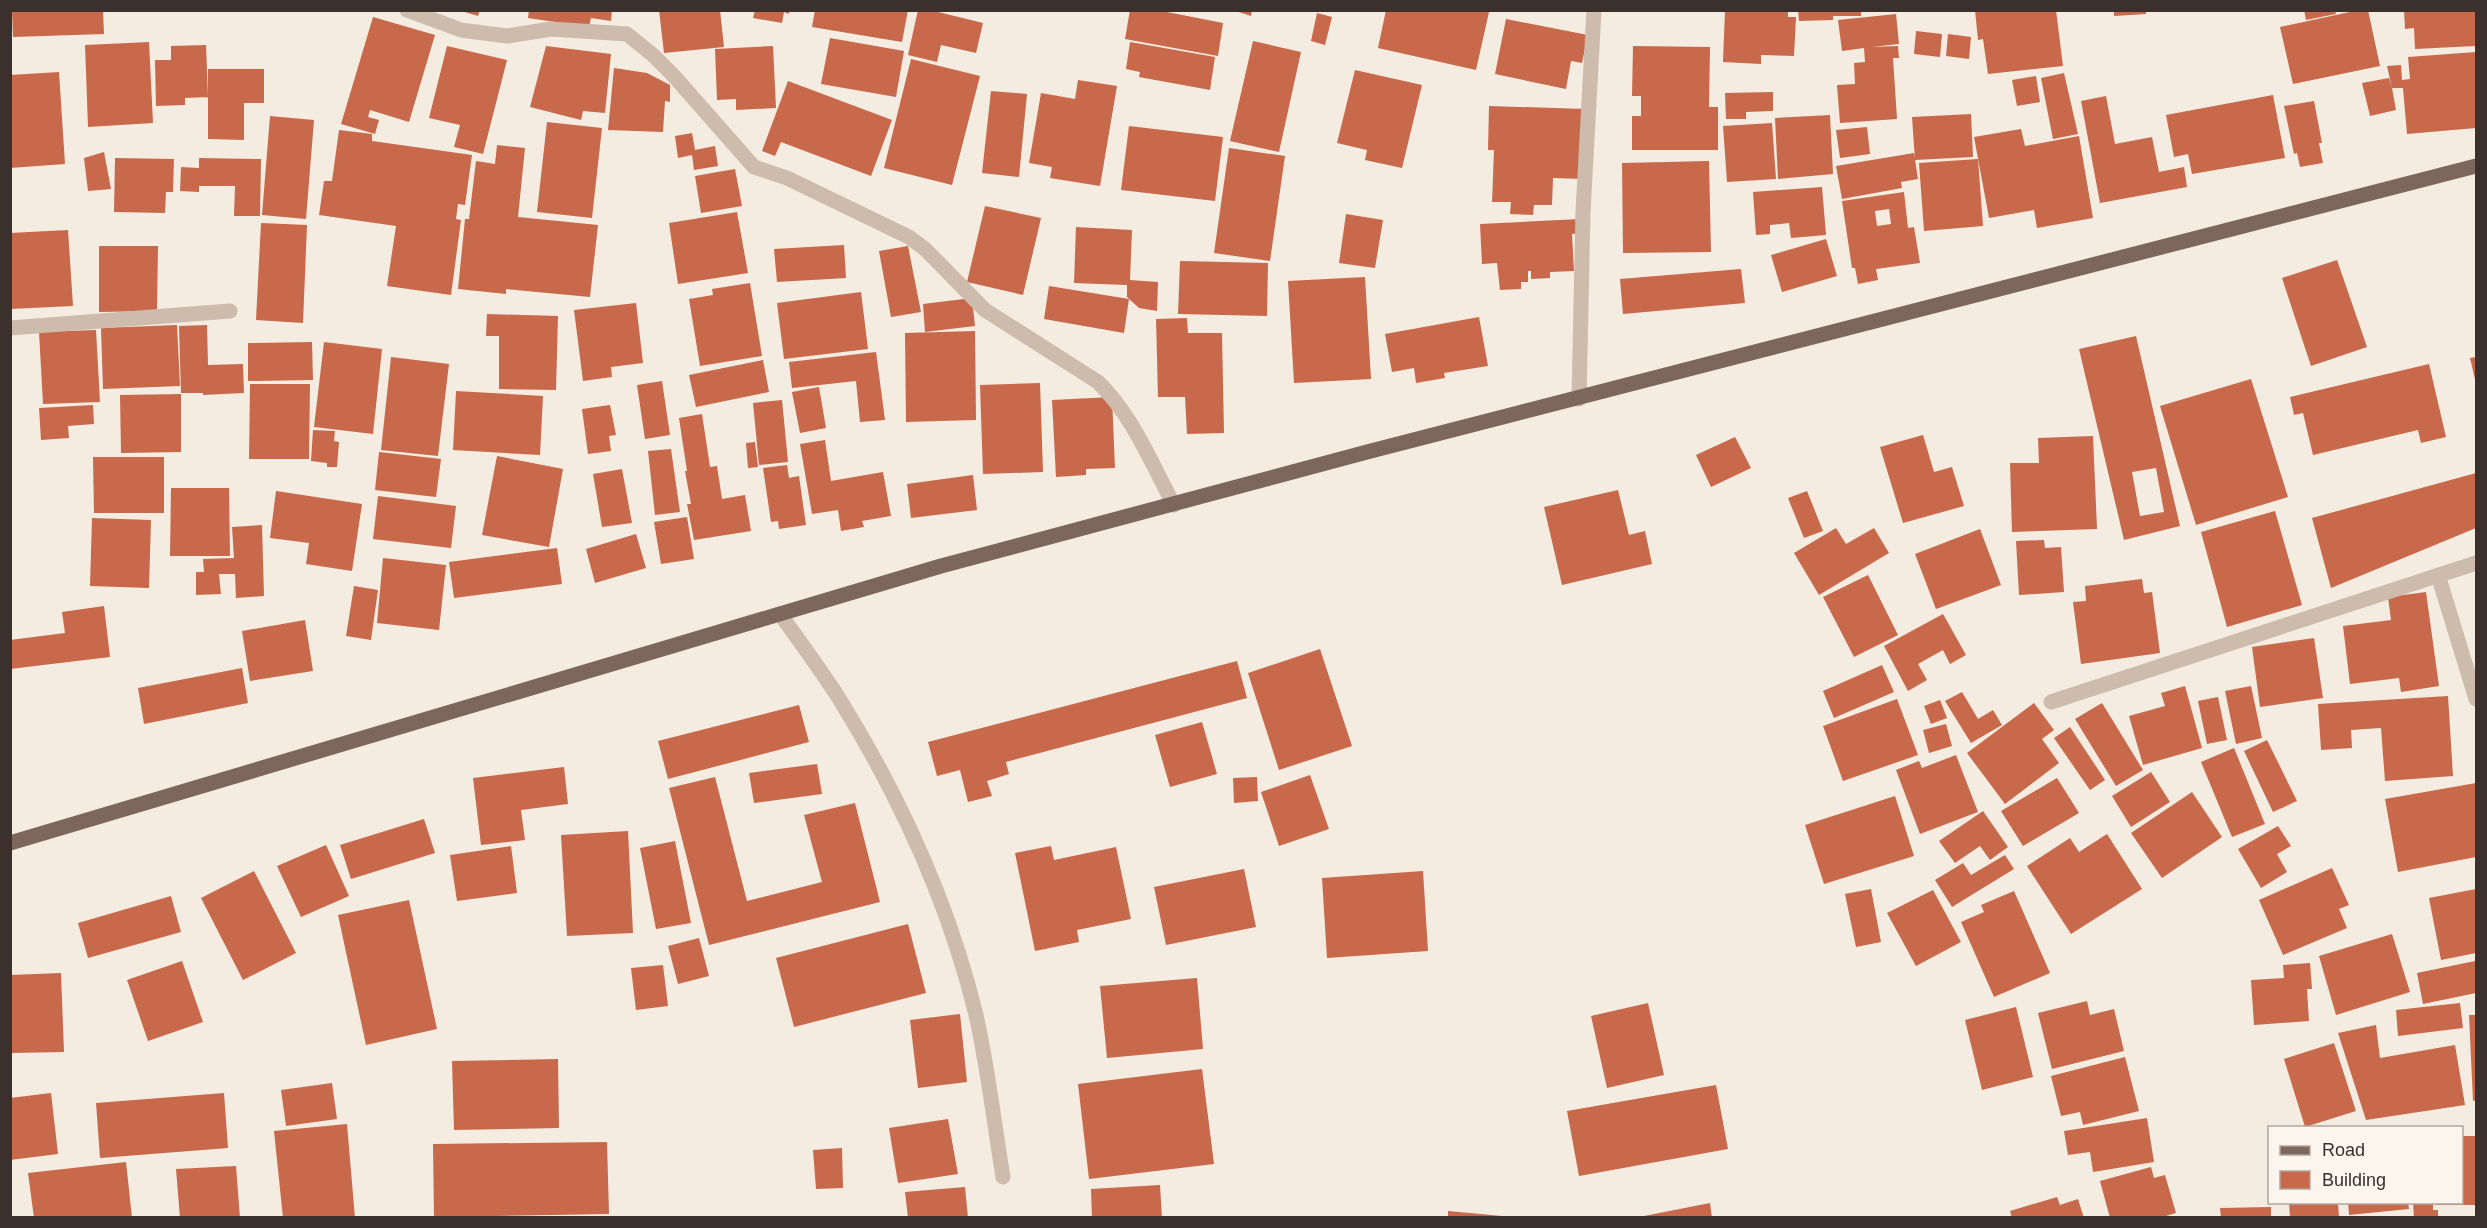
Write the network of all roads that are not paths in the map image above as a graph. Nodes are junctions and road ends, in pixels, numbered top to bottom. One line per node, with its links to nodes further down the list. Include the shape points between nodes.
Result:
1 (407, 10): 7 (street, via 461,30 507,36 551,29 627,34 673,75 754,167 787,178 909,237 985,310 1098,382 1127,416)
2 (1594, 10): 6 (street, via 1583,212)
3 (2476, 166): 6 (main road)
4 (230, 311): 5 (street)
5 (10, 328)
6 (1579, 399): 7 (main road)
7 (1174, 505): 10 (main road, via 941,566)
8 (2476, 562): 9 (street)
9 (2438, 575): 11 (street); 12 (street)
10 (780, 614): 13 (main road); 14 (street, via 839,699 867,748 918,846 942,903 976,1017)
11 (2476, 699)
12 (2051, 702)
13 (10, 843)
14 (1002, 1177)

